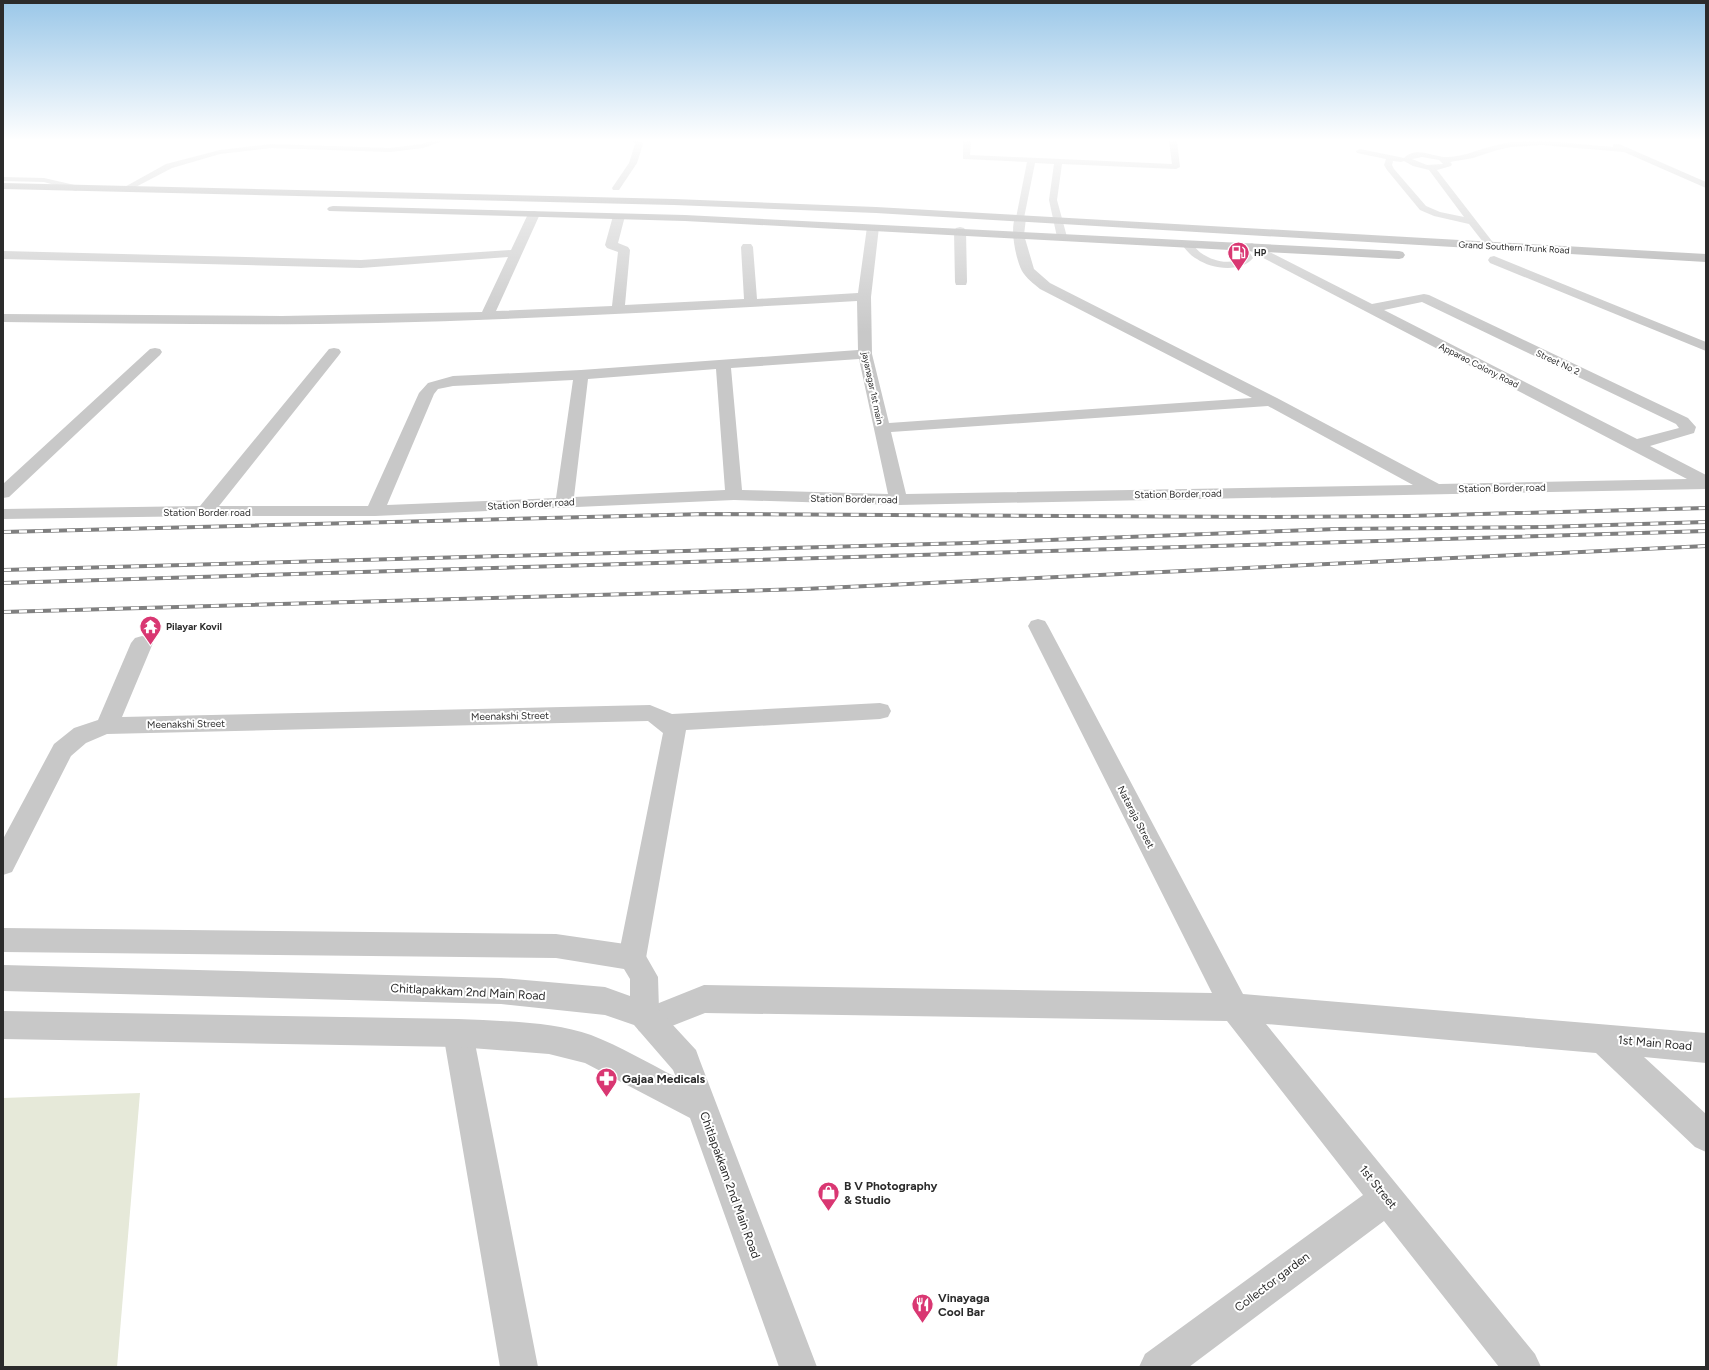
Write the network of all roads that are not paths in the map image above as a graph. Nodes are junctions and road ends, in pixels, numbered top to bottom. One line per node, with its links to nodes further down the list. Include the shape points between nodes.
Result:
1 (737, 205): 9 (main road, Grand Southern Trunk Road)
2 (1022, 205): 9 (lane)
3 (1054, 205): 10 (lane)
4 (1420, 205): 11 (lane, via 1438,214)
5 (1458, 205): 11 (lane)
6 (320, 209): 7 (main road)
7 (534, 214): 8 (main road); 20 (street)
8 (619, 216): 12 (main road); 31 (street, via 611,245 624,250)
9 (1020, 218): 10 (main road, Grand Southern Trunk Road); 14 (street)
10 (1058, 220): 15 (lane); 17 (main road, Grand Southern Trunk Road)
11 (1470, 221): 17 (lane)
12 (873, 226): 13 (main road); 28 (street, jayanagar 1st main)
13 (960, 231): 14 (main road); 27 (street)
14 (1018, 235): 15 (main road); 40 (street, via 1028,270 1045,286)
15 (1062, 237): 16 (main road)
16 (1186, 244): 19 (main road); 19 (lane, via 1200,257 1224,264 1244,262 1248,258)
17 (1490, 245): 23 (main road, Grand Southern Trunk Road)
18 (747, 247): 29 (street)
19 (1247, 247): 22 (main road); 30 (street, Apparao Colony Road)
20 (516, 253): 21 (street, via 361,264); 32 (street)
21 (3, 254)
22 (1412, 256)
23 (1706, 258)
24 (1479, 259): 25 (main road, Grand Southern Trunk Road)
25 (1494, 260): 26 (main road, Grand Southern Trunk Road); 34 (street)
26 (1533, 262)
27 (960, 282)
28 (864, 297): 29 (street); 37 (street, jayanagar 1st main)
29 (751, 303): 31 (street)
30 (1370, 308): 42 (street, Apparao Colony Road); 42 (street, Street No 2, via 1424,298 1682,421 1688,427 1684,432)
31 (618, 309): 32 (street)
32 (487, 316): 33 (street, via 350,320)
33 (3, 318)
34 (1706, 347)
35 (155, 352): 45 (street)
36 (334, 352): 49 (street)
37 (865, 354): 38 (street); 41 (street, jayanagar 1st main)
38 (723, 365): 39 (street); 46 (street)
39 (581, 375): 48 (street); 50 (street, via 453,382 433,386 427,393)
40 (1271, 401): 41 (street); 44 (street)
41 (882, 428): 47 (street, jayanagar 1st main)
42 (1635, 445): 43 (street, Apparao Colony Road)
43 (1706, 483): 44 (street, Station Border road)
44 (1434, 489): 47 (street, Station Border road)
45 (3, 493)
46 (734, 495): 47 (street, Station Border road); 48 (street, Station Border road)
47 (898, 500)
48 (564, 502): 50 (street, Station Border road)
49 (205, 511): 50 (street, Station Border road); 51 (street, Station Border road)
50 (375, 512)
51 (3, 514)
52 (1038, 626): 61 (street, Nataraja Street)
53 (142, 643): 56 (street)
54 (880, 711): 55 (street)
55 (668, 723): 56 (street, Meenakshi Street, via 650,713); 59 (street, via 674,731)
56 (107, 726): 57 (street, Meenakshi Street, via 89,730 62,750)
57 (3, 864)
58 (3, 940): 59 (street, via 556,946)
59 (632, 958): 62 (street, via 644,976)
60 (3, 978): 62 (street, Chitlapakkam 2nd Main Road, via 501,991 605,1001)
61 (1234, 1008): 62 (street, 1st Main Road, via 704,999); 65 (street, 1st Main Road); 69 (street, 1st Street)
62 (646, 1018): 67 (street, Chitlapakkam 2nd Main Road, via 685,1061)
63 (3, 1025): 64 (street)
64 (458, 1033): 67 (street, via 549,1040 589,1049); 70 (street)
65 (1603, 1039): 66 (street, 1st Main Road); 68 (street)
66 (1706, 1048)
67 (702, 1107): 71 (street, Chitlapakkam 2nd Main Road)
68 (1706, 1136)
69 (1387, 1198): 72 (street, Collector garden); 73 (street, 1st Street)
70 (519, 1367)
71 (798, 1367)
72 (1158, 1367)
73 (1522, 1367)

